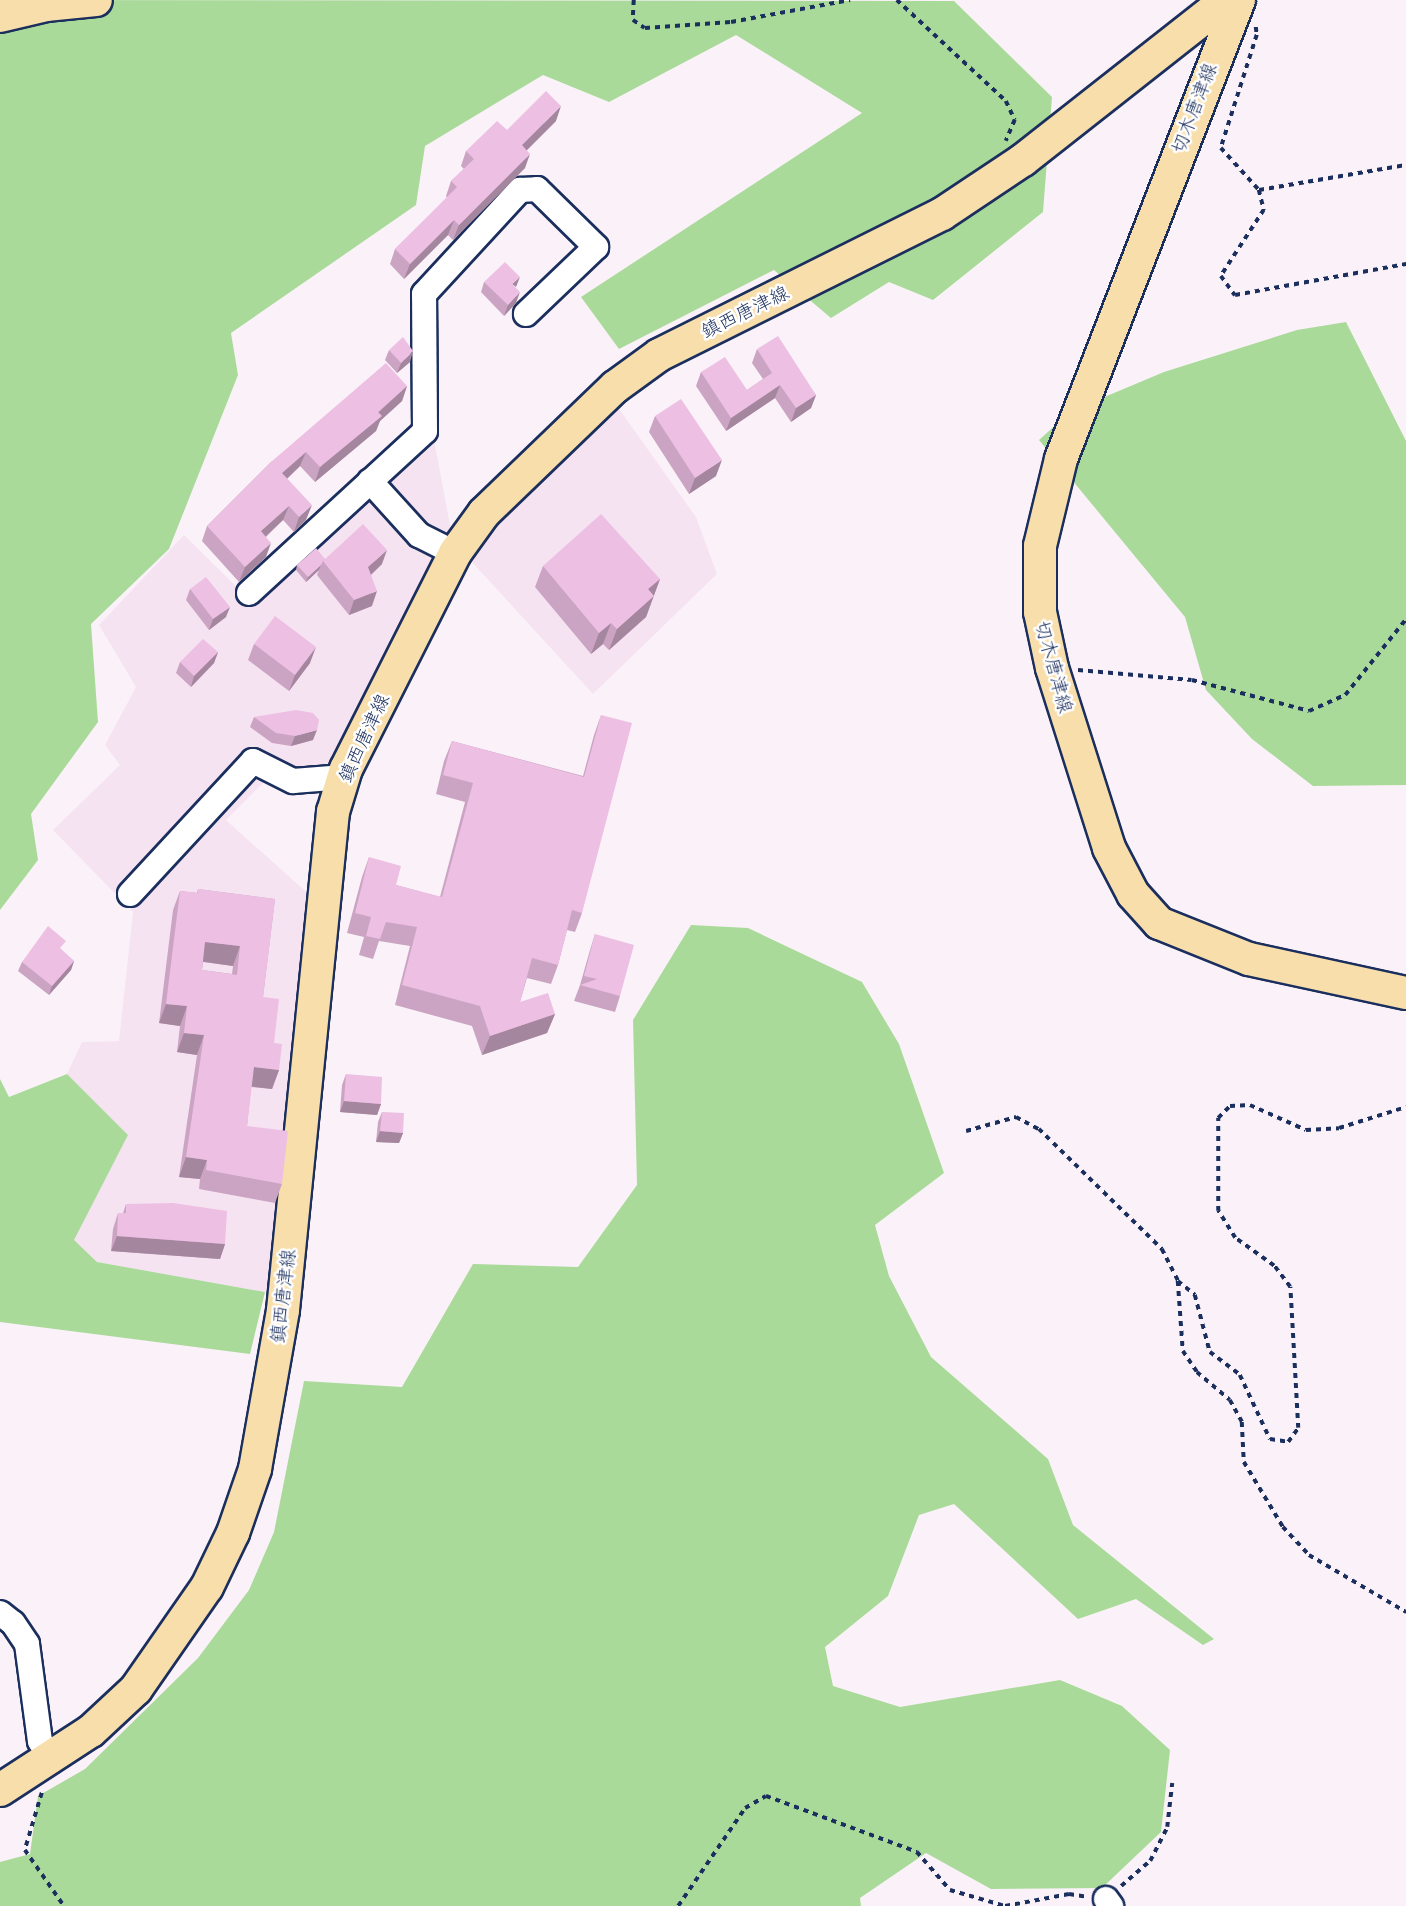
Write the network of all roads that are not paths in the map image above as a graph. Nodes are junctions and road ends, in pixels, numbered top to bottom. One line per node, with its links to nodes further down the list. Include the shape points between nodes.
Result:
1 (96, 0): 4 (main road)
2 (1226, 0): 7 (main road, 鎮西唐津線, via 1023,160 942,214 659,355 588,411 484,513)
3 (1247, 12): 11 (main road, 切木唐津線, via 1061,459 1040,546 1040,612 1052,668 1109,848 1133,894 1159,923 1248,959)
4 (0, 16)
5 (526, 314): 6 (street, via 596,247 537,189 520,190 424,294 425,431)
6 (370, 481): 7 (street, via 419,535); 8 (street)
7 (455, 553): 9 (main road, 鎮西唐津線)
8 (249, 593)
9 (344, 777): 10 (street, via 293,781 253,761); 13 (main road, 鎮西唐津線, via 333,811 283,1310 255,1469 218,1566 173,1642 136,1689)
10 (130, 894)
11 (1406, 993)
12 (0, 1613): 13 (street, via 27,1644 40,1741)
13 (51, 1761): 14 (main road, 鎮西唐津線)
14 (0, 1790)

